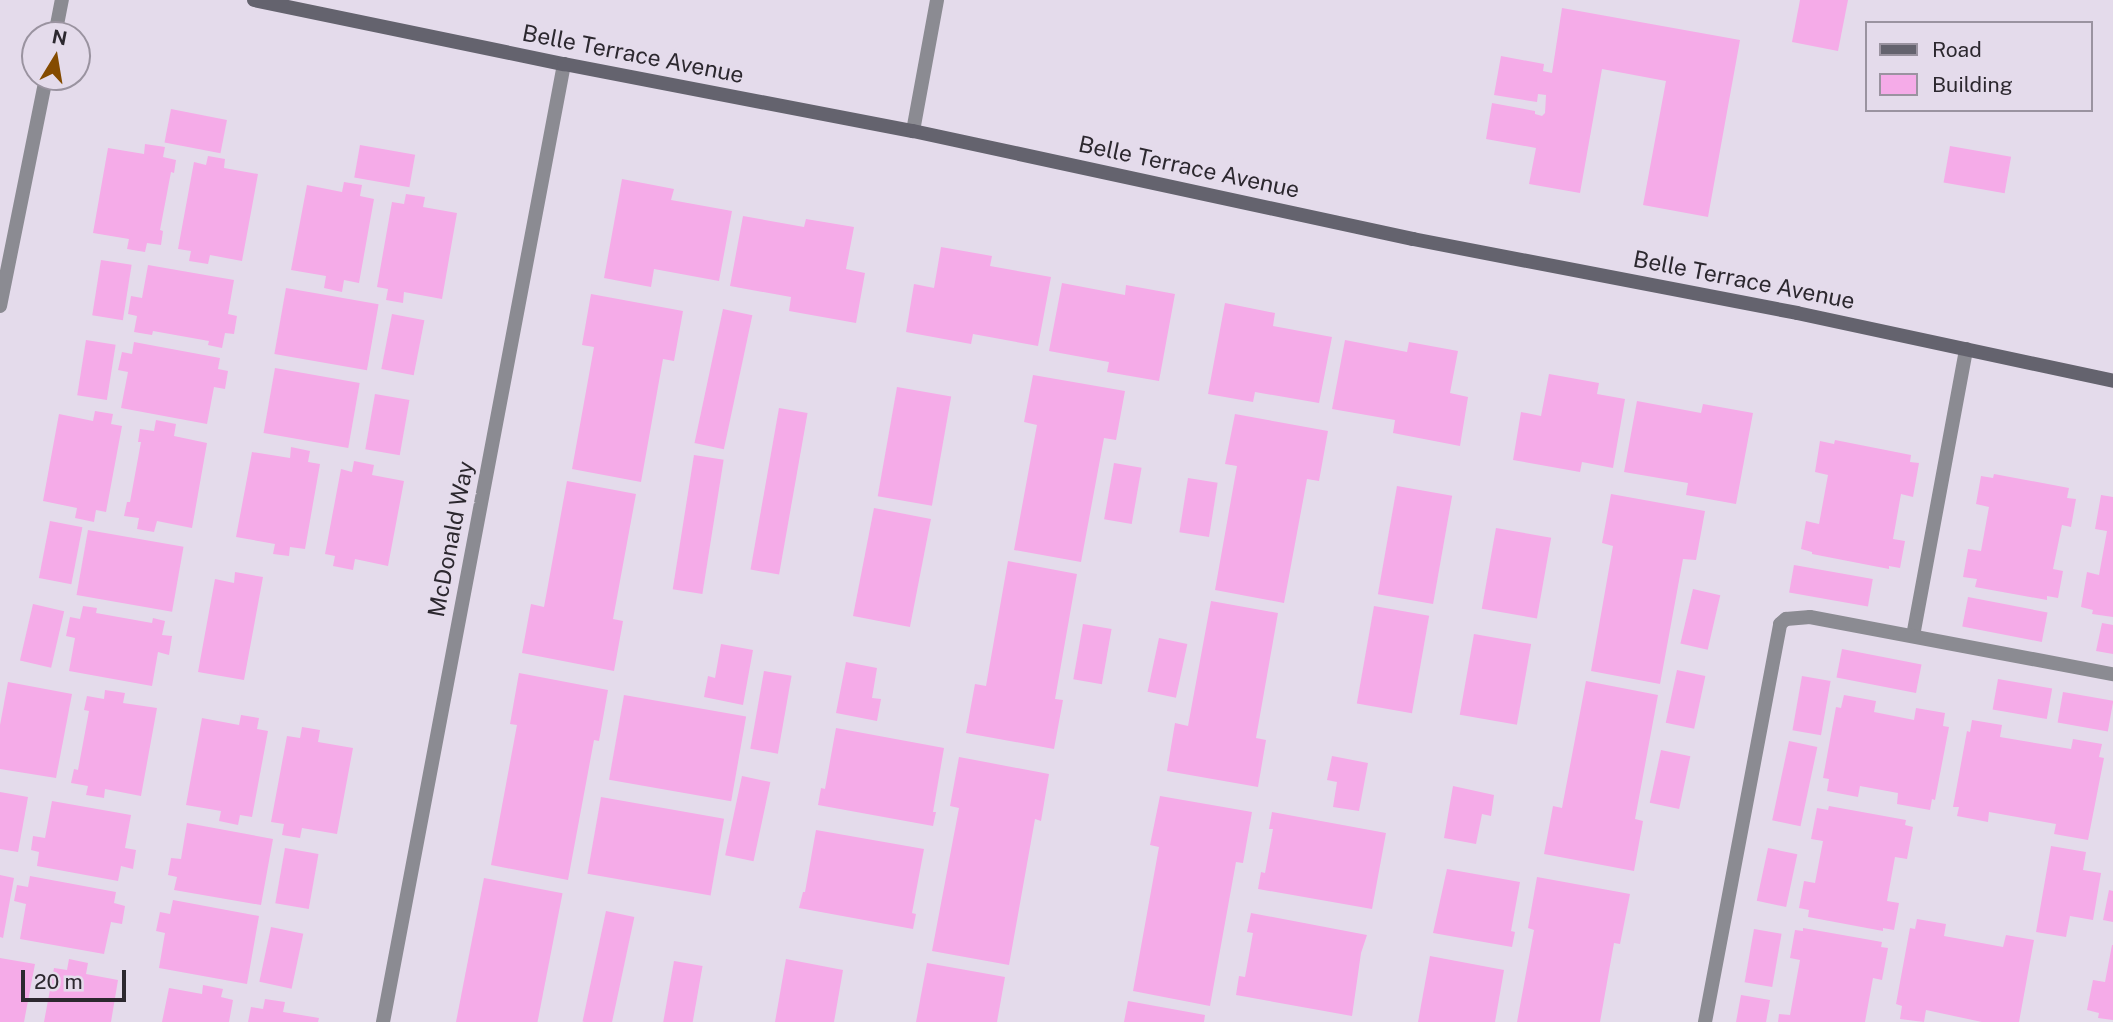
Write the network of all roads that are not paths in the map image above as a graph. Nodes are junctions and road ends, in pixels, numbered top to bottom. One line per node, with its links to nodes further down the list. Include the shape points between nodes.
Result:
1 (62, 0): 4 (street)
2 (254, 0): 5 (street, Belle Terrace Avenue)
3 (937, 0): 7 (street)
4 (58, 21)
5 (564, 64): 7 (street, Belle Terrace Avenue); 13 (street, McDonald Way)
6 (43, 91): 8 (street)
7 (912, 131): 9 (street, Belle Terrace Avenue, via 1413,239)
8 (0, 306)
9 (1966, 349): 10 (street, Belle Terrace Avenue); 11 (street)
10 (2113, 381)
11 (1913, 636): 12 (street); 14 (street, via 1810,617 1780,624)
12 (2113, 674)
13 (383, 1022)
14 (1705, 1022)

